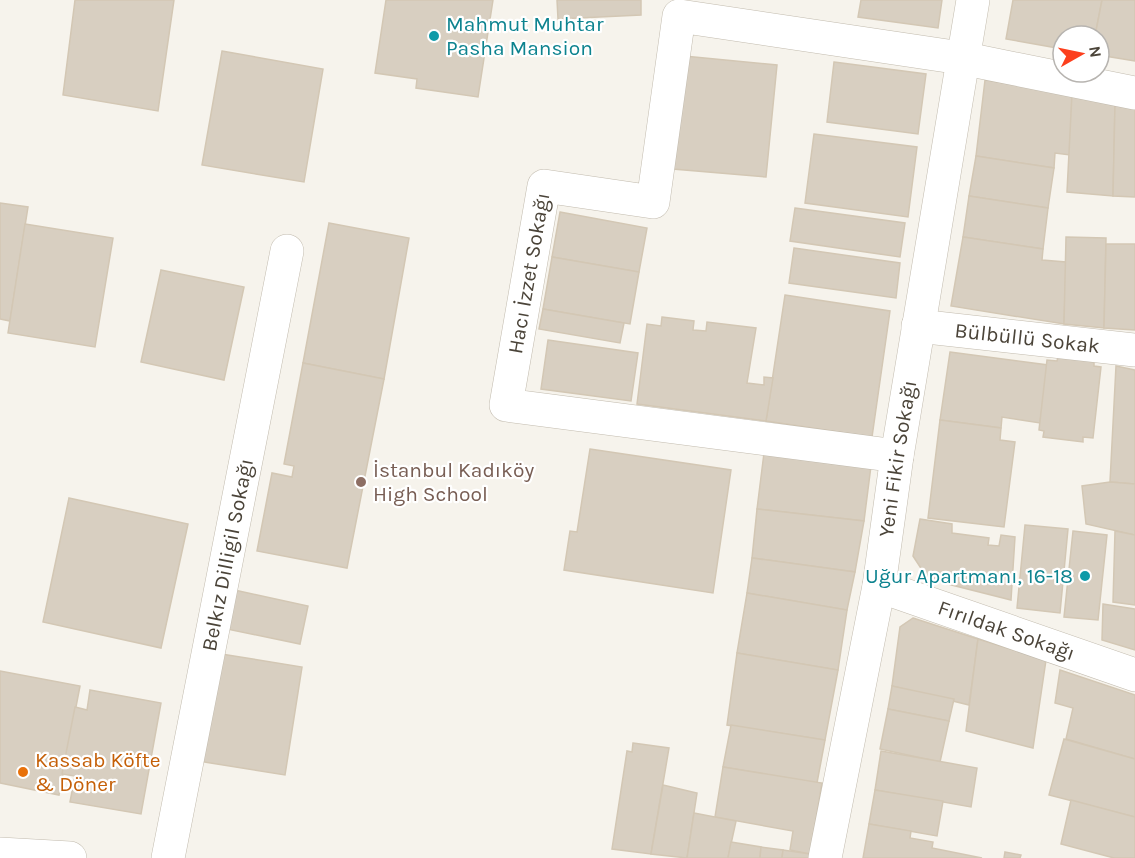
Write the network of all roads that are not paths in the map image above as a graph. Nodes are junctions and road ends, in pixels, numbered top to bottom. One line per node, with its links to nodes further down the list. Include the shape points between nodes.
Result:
1 (973, 0): 2 (street, Yeni Fikir Sokağı)
2 (961, 58): 3 (street); 5 (street, Yeni Fikir Sokağı); 7 (street, Hacı İzzet Sokağı, via 679,16 653,202 544,186 506,405)
3 (1135, 93)
4 (287, 251): 12 (street, Belkız Dilligil Sokağı)
5 (918, 326): 6 (street, Bülbüllü Sokak); 7 (street, Yeni Fikir Sokağı)
6 (1135, 350)
7 (897, 456): 8 (street, Yeni Fikir Sokağı)
8 (879, 586): 9 (street, Fırıldak Sokağı); 13 (street, Yeni Fikir Sokağı)
9 (1135, 675)
10 (0, 854): 11 (street)
11 (70, 858)
12 (168, 858)
13 (825, 858)

